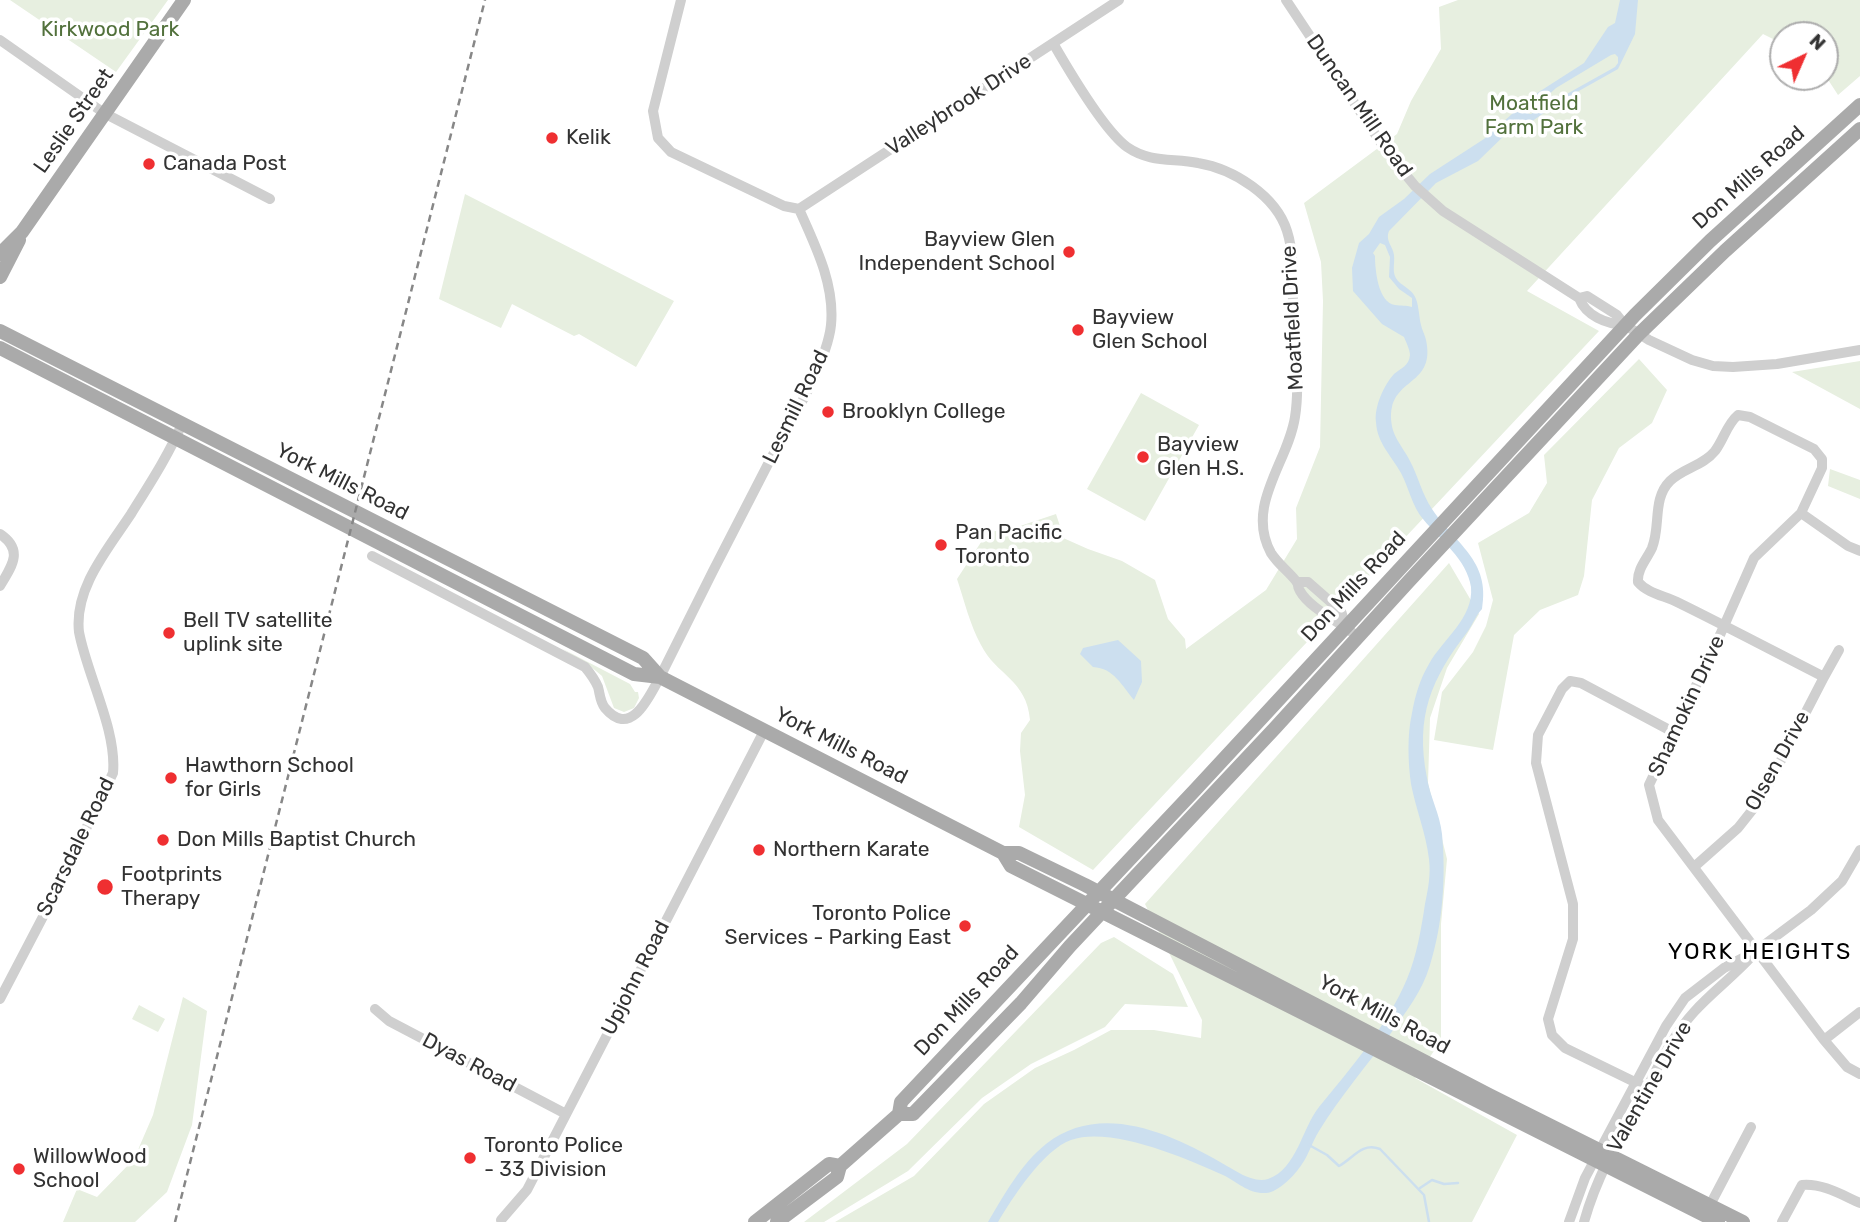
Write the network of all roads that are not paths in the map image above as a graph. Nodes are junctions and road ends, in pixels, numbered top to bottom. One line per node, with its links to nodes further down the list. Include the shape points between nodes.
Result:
1 (184, 0): 8 (main road, Leslie Street)
2 (681, 0): 11 (street, via 653,111 658,138 671,152)
3 (1119, 0): 6 (street, Valleybrook Drive)
4 (1286, 0): 15 (street, Duncan Mill Road, via 1415,186 1443,211 1579,298 1587,296 1617,315)
5 (0, 40): 8 (street)
6 (1053, 43): 11 (street, Valleybrook Drive); 30 (street, Moatfield Drive, via 1125,145 1144,157 1199,163 1224,172 1266,197 1278,211 1291,249 1297,397 1286,452 1264,502 1262,518 1271,552 1300,592 1332,621)
7 (1860, 105): 15 (main road, Don Mills Road, via 1710,241)
8 (104, 113): 10 (street); 12 (main road, Leslie Street)
9 (1860, 129): 17 (main road, Don Mills Road)
10 (270, 198)
11 (799, 209): 33 (street, Lesmill Road, via 830,294 828,342)
12 (22, 232): 13 (main road, Leslie Street); 14 (main road, Leslie Street)
13 (0, 254)
14 (0, 277)
15 (1625, 326): 17 (street, Duncan Mill Road); 22 (main road, Don Mills Road)
16 (0, 331): 20 (main road, York Mills Road)
17 (1639, 334): 19 (street, Duncan Mill Road, via 1692,360 1733,367); 22 (main road, Don Mills Road)
18 (0, 348): 21 (main road, York Mills Road)
19 (1860, 350)
20 (182, 424): 21 (street, Scarsdale Road); 33 (main road, York Mills Road, via 575,622 643,658)
21 (176, 439): 33 (main road, York Mills Road, via 634,674); 45 (street, Scarsdale Road, via 81,601 79,634 108,732 112,776)
22 (1497, 475): 27 (main road, Don Mills Road)
23 (1801, 513): 25 (street); 29 (street, Shamokin Drive, via 1754,558); 29 (street, Shamokin Drive, via 1822,468 1822,458 1804,444 1738,415 1715,451 1673,478 1661,493 1656,536 1638,583)
24 (0, 534): 28 (street, via 9,540 14,553)
25 (1860, 551)
26 (372, 556): 33 (street, via 586,667 604,707 616,718 628,719 639,712)
27 (1404, 576): 30 (main road, Don Mills Road); 31 (main road, Don Mills Road)
28 (0, 586)
29 (1725, 626): 34 (street); 36 (street, Shamokin Drive)
30 (1346, 627): 31 (street, Moatfield Drive); 40 (main road, Don Mills Road)
31 (1358, 636): 41 (main road, Don Mills Road)
32 (1839, 649): 34 (street, Olsen Drive)
33 (660, 677): 35 (main road, York Mills Road)
34 (1824, 677): 39 (street, Olsen Drive, via 1761,799 1738,828)
35 (764, 731): 38 (main road, York Mills Road); 57 (street, Upjohn Road)
36 (1675, 733): 39 (street, Shamokin Drive, via 1649,785 1658,820); 55 (street, via 1570,681 1538,735 1536,763 1573,904 1573,939 1548,1019 1552,1035 1565,1048)
37 (1860, 850): 44 (street, Valentine Drive, via 1842,881)
38 (1003, 853): 40 (main road, York Mills Road, via 1019,853); 42 (main road, York Mills Road, via 1011,866)
39 (1693, 867): 44 (street, Shamokin Drive)
40 (1099, 893): 41 (main road, York Mills Road); 42 (main road, Don Mills Road)
41 (1113, 901): 43 (main road, Don Mills Road); 50 (main road, York Mills Road)
42 (1088, 904): 43 (main road, York Mills Road); 46 (main road, Don Mills Road)
43 (1103, 912): 49 (main road, Don Mills Road); 50 (main road, York Mills Road)
44 (1756, 951): 51 (street, Shamokin Drive); 55 (street, Valentine Drive, via 1685,998); 56 (street, Valentine Drive, via 1674,1037)
45 (0, 999)
46 (994, 1004): 49 (main road); 52 (main road, Don Mills Road)
47 (375, 1009): 57 (street, Dyas Road, via 389,1021)
48 (1860, 1012): 51 (street)
49 (1005, 1017): 54 (main road, Don Mills Road)
50 (1338, 1022): 60 (main road, York Mills Road, via 1489,1095)
51 (1824, 1040): 53 (street, Shamokin Drive, via 1847,1067)
52 (933, 1069): 54 (main road); 58 (main road, Don Mills Road, via 901,1102)
53 (1860, 1074)
54 (945, 1080): 58 (main road, Don Mills Road, via 913,1114)
55 (1635, 1083): 56 (street); 60 (street, Valentine Drive)
56 (1647, 1088): 60 (street, Valentine Drive)
57 (566, 1114): 64 (street, Upjohn Road, via 527,1190)
58 (899, 1114): 61 (main road, Don Mills Road)
59 (1751, 1127): 63 (street)
60 (1603, 1158): 63 (main road, York Mills Road); 67 (street, via 1585,1178); 68 (street); 69 (main road, York Mills Road)
61 (840, 1166): 65 (main road, Don Mills Road, via 830,1164); 66 (main road, Don Mills Road, via 837,1177)
62 (1860, 1203): 71 (street, via 1822,1187 1802,1185)
63 (1710, 1205): 70 (main road, York Mills Road)
64 (501, 1220)
65 (755, 1222)
66 (777, 1222)
67 (1569, 1222)
68 (1584, 1222)
69 (1718, 1222)
70 (1743, 1222)
71 (1782, 1222)

